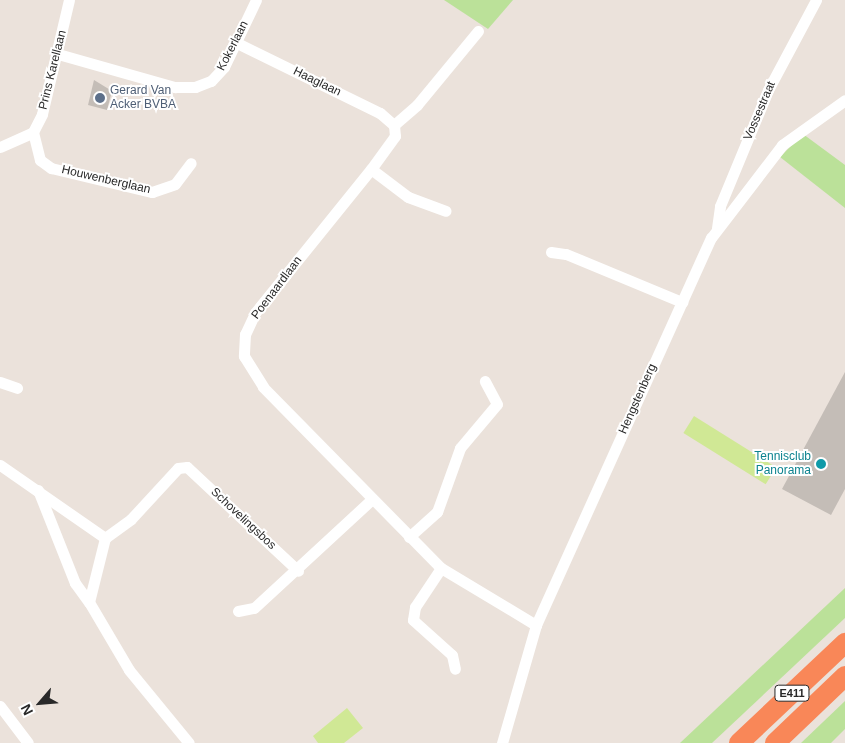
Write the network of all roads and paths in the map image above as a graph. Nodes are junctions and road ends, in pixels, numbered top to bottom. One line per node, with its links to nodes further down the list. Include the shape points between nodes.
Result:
1 (69, 0): 6 (street, Prins Karellaan)
2 (256, 0): 5 (street, Kokerlaan)
3 (816, 0): 14 (street, Vossestraat, via 768,90 720,206)
4 (478, 31): 8 (street, via 418,105)
5 (237, 43): 6 (street, Kokerlaan, via 218,75 204,85 186,88); 8 (street, Haaglaan, via 380,112)
6 (58, 54): 9 (street, Prins Karellaan, via 42,114)
7 (845, 100): 14 (street, Hengstenberg, via 782,145)
8 (394, 125): 12 (street, Poenaardlaan, via 394,136)
9 (32, 132): 10 (street); 11 (street, Houwenberglaan, via 40,160 51,168 152,192 175,184)
10 (0, 147)
11 (191, 163)
12 (371, 168): 13 (street, via 408,197); 22 (street, Poenaardlaan, via 255,314 245,334 244,356 263,387)
13 (446, 211)
14 (717, 228): 16 (street, Hengstenberg)
15 (551, 252): 16 (street, via 566,254)
16 (682, 302): 29 (street, Hengstenberg)
17 (484, 381): 23 (street, via 497,404 460,448 437,512)
18 (0, 382): 19 (street)
19 (17, 388)
20 (0, 465): 21 (street)
21 (38, 490): 24 (street); 27 (street, via 75,583)
22 (372, 499): 23 (street, Poenaardlaan); 26 (street)
23 (409, 537): 25 (street, Poenaardlaan)
24 (105, 538): 26 (street, Schovelingsbos, via 131,519 178,468 187,467); 27 (street)
25 (441, 568): 29 (street, Poenaardlaan); 31 (street, via 415,607 413,620 452,655)
26 (298, 571): 28 (street, via 254,608)
27 (89, 602): 35 (street, via 130,670)
28 (238, 611)
29 (536, 625): 36 (street, Hengstenberg)
30 (845, 643): 37 (highway, E411)
31 (455, 669)
32 (845, 676): 38 (highway, E411)
33 (0, 706): 34 (street)
34 (28, 743)
35 (189, 743)
36 (502, 743)
37 (739, 743)
38 (775, 743)

